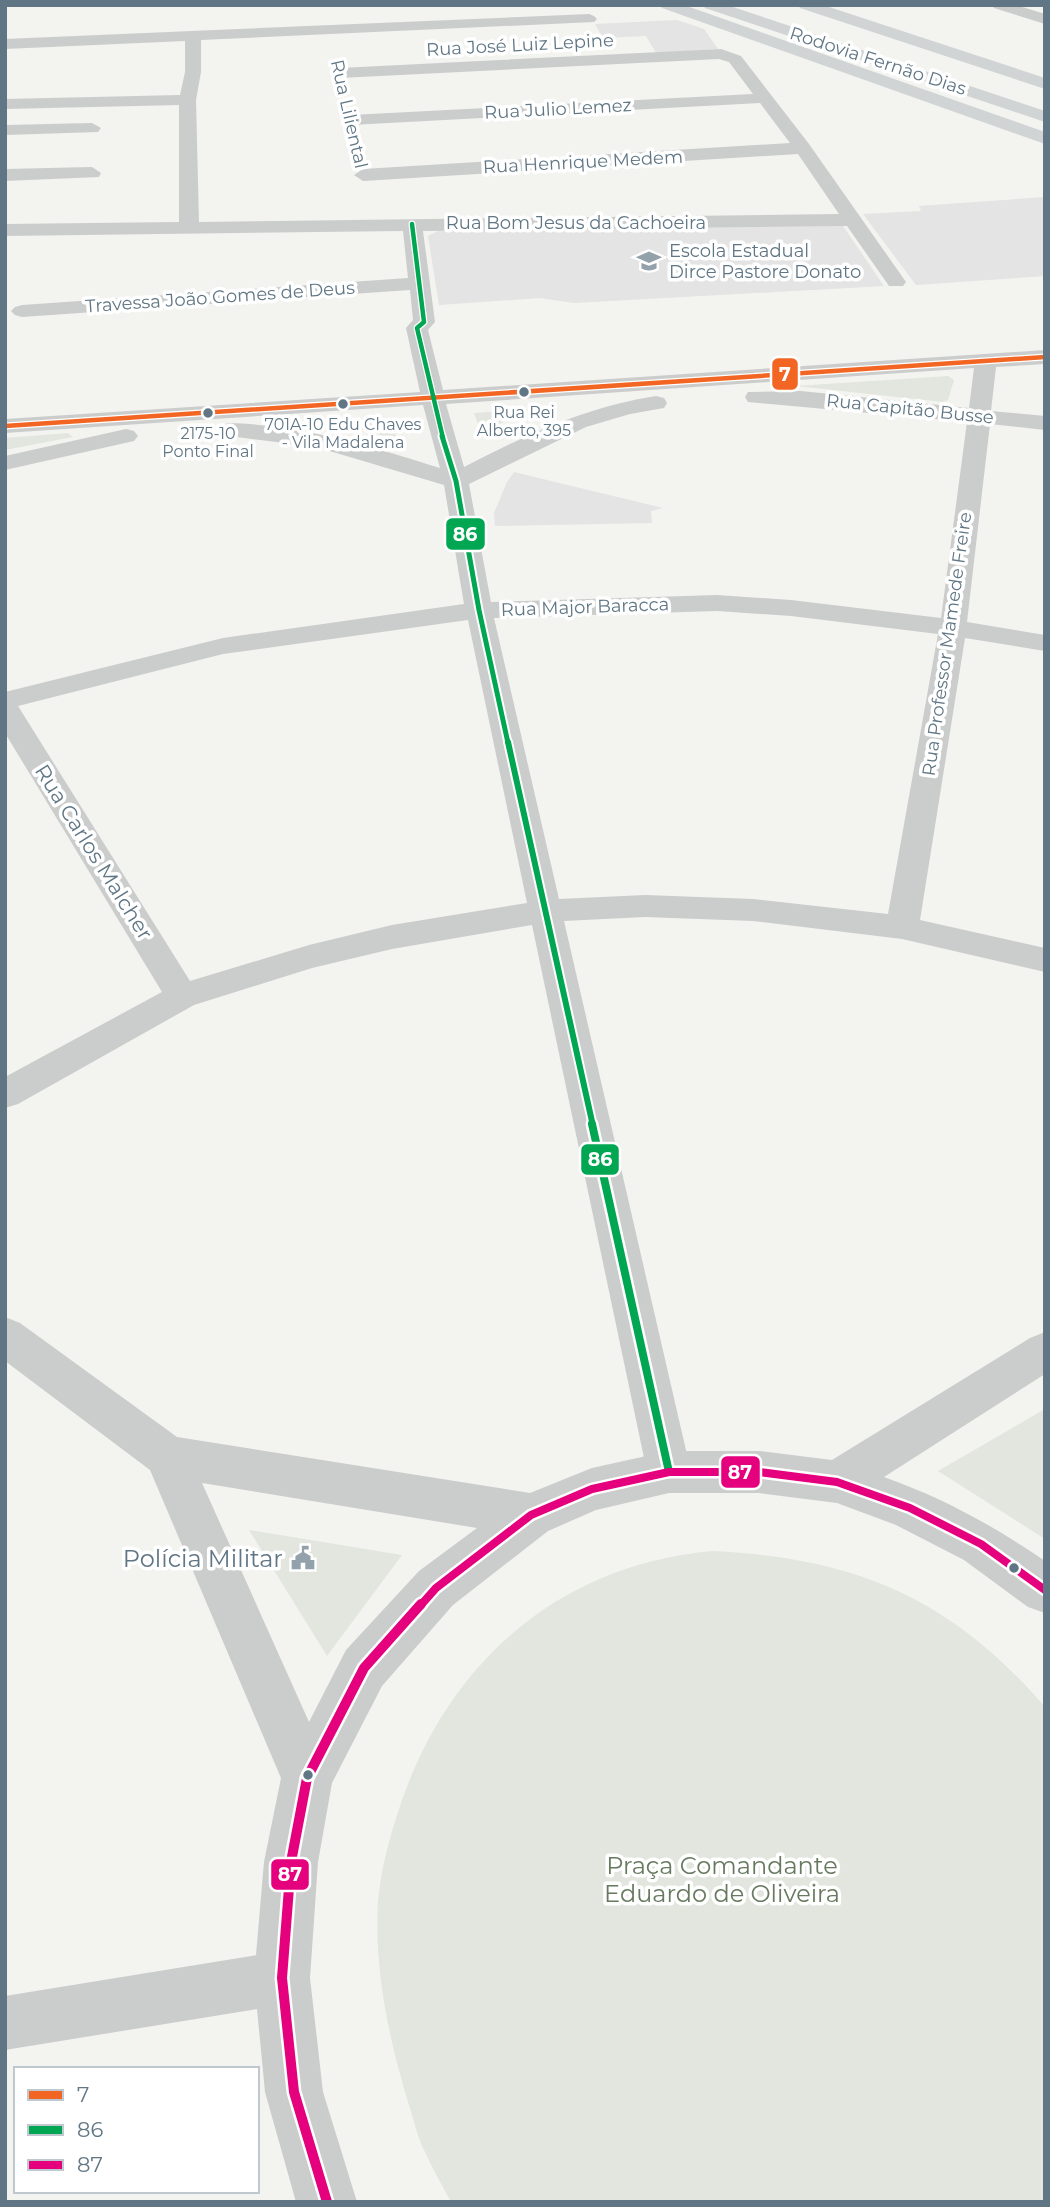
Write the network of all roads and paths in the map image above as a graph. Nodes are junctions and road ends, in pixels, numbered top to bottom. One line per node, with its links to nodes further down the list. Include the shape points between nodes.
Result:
1 (668, 5): 21 (highway)
2 (711, 5): 17 (highway, Rodovia Fernão Dias)
3 (757, 5): 15 (highway, Rodovia Fernão Dias)
4 (806, 5): 11 (highway)
5 (999, 5): 7 (street)
6 (589, 19): 8 (street)
7 (1045, 19)
8 (328, 24): 9 (street); 12 (street, Rua Liliental)
9 (193, 36): 10 (street); 14 (street)
10 (5, 44)
11 (1045, 84)
12 (343, 87): 13 (street, Rua José Luiz Lepine, via 721,54 736,60); 18 (street, Rua Liliental)
13 (765, 98): 18 (street, Rua Julio Lemez); 22 (street, Rua José Luiz Lepine)
14 (188, 100): 16 (street); 28 (street)
15 (1045, 102)
16 (5, 104)
17 (1045, 117)
18 (351, 120): 25 (street, Rua Liliental)
19 (96, 128): 20 (street)
20 (5, 130)
21 (1045, 138)
22 (803, 148): 25 (street, Rua Henrique Medem); 26 (street, Rua José Luiz Lepine)
23 (92, 173): 24 (street)
24 (5, 175)
25 (364, 181)
26 (853, 220): 27 (street, Rua Bom Jesus da Cachoeira); 30 (street, Rua José Luiz Lepine)
27 (412, 224): 28 (street, Rua Bom Jesus da Cachoeira, via 368,218); 31 (street)
28 (189, 227): 29 (street, Rua Bom Jesus da Cachoeira)
29 (5, 230)
30 (896, 282)
31 (418, 283): 32 (street, Travessa João Gomes de Deus); 35 (street, via 424,322 417,328)
32 (22, 311)
33 (1045, 357): 34 (street)
34 (986, 360): 35 (street); 36 (street, Rua Professor Mamede Freire)
35 (433, 398): 38 (street); 40 (street)
36 (979, 415): 37 (street, Rua Capitão Busse); 40 (street, Rua Capitão Busse, via 802,398 649,404 583,419); 42 (street, Rua Professor Mamede Freire)
37 (1045, 423)
38 (5, 426)
39 (5, 463): 40 (street, via 130,436 239,430 344,447)
40 (456, 481): 41 (street)
41 (479, 610): 42 (street, Rua Major Baracca, via 717,603); 44 (street, Rua Major Baracca, via 223,646); 46 (street)
42 (953, 628): 43 (street, Rua Major Baracca); 47 (street, Rua Professor Mamede Freire)
43 (1045, 643)
44 (5, 701)
45 (5, 709): 49 (street, Rua Carlos Malcher)
46 (545, 911): 47 (street, via 645,906 753,911); 49 (street, via 345,948); 54 (street)
47 (902, 927): 48 (street)
48 (1045, 960)
49 (182, 996): 50 (street)
50 (5, 1094)
51 (5, 1336): 53 (street)
52 (1045, 1351): 55 (street)
53 (167, 1456): 56 (street); 58 (street)
54 (669, 1472): 55 (street, via 759,1472); 56 (street, via 592,1489)
55 (837, 1482): 57 (street, via 910,1508 957,1532)
56 (531, 1515): 58 (street, via 436,1588 364,1668)
57 (1045, 1590)
58 (307, 1778): 59 (street, via 291,1862)
59 (282, 1978): 60 (street); 61 (street, via 294,2092)
60 (5, 2023)
61 (327, 2202)

